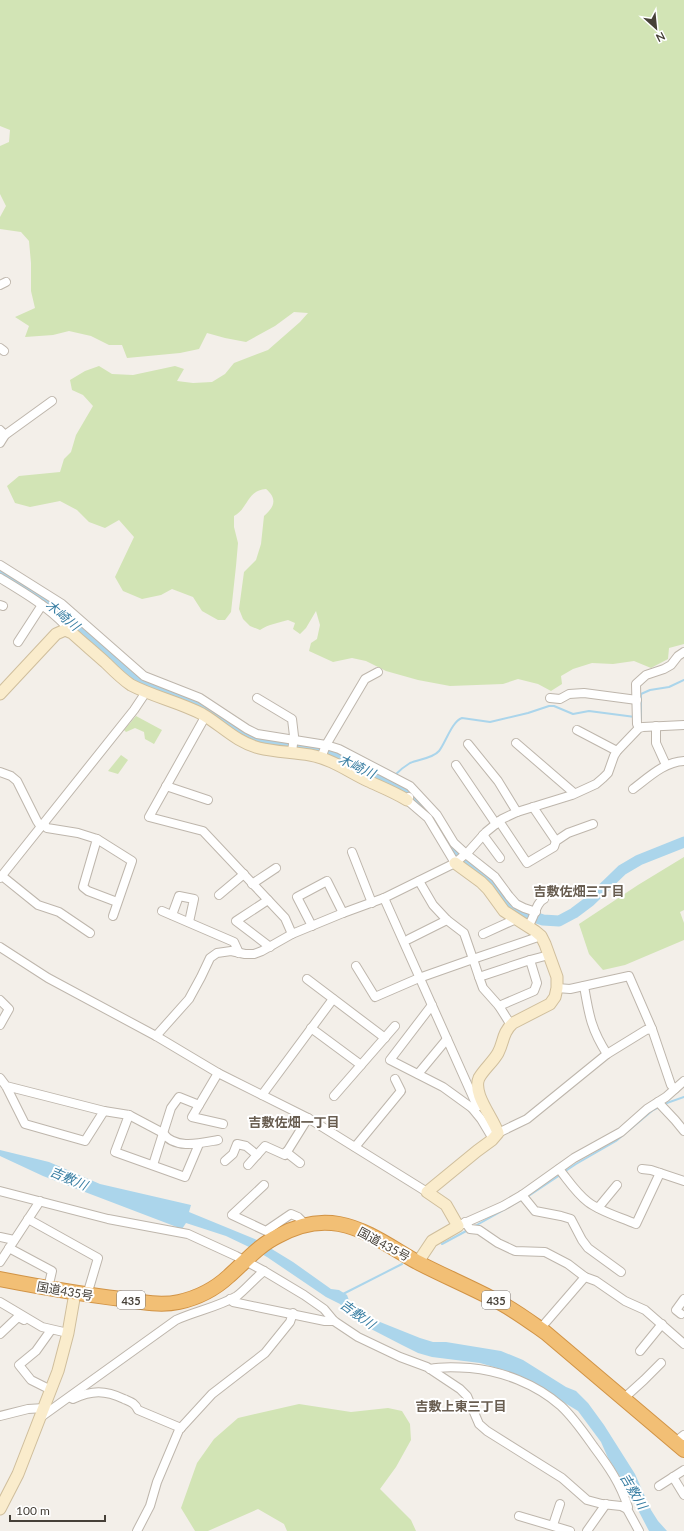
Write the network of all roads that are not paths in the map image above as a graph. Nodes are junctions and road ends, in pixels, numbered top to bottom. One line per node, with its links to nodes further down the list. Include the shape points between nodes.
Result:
1 (52, 401): 2 (street)
2 (2, 432): 3 (street)
3 (0, 443)
4 (0, 565): 21 (street, via 62,604 144,676 200,698 257,734)
5 (0, 578): 6 (street)
6 (42, 605): 7 (street, via 58,617 65,625); 8 (street)
7 (65, 630): 11 (street, via 72,633 130,684); 12 (street, via 56,634)
8 (18, 642)
9 (684, 652): 15 (street, via 671,665 646,675 636,684)
10 (378, 672): 24 (street, via 365,679)
11 (146, 692): 16 (street); 44 (street)
12 (0, 694)
13 (258, 698): 21 (street, via 292,719)
14 (550, 698): 15 (street, via 560,699 569,694 584,693)
15 (636, 700): 19 (street)
16 (205, 716): 26 (street, via 247,744); 34 (street)
17 (684, 725): 18 (street)
18 (656, 726): 19 (street); 30 (street, via 656,743)
19 (639, 728): 25 (street)
20 (577, 730): 25 (street)
21 (293, 739): 24 (street); 26 (street)
22 (516, 743): 37 (street)
23 (468, 744): 41 (street, via 498,781)
24 (326, 745): 27 (street); 31 (street, via 339,749)
25 (617, 751): 37 (street, via 608,773 603,778)
26 (292, 752): 27 (street)
27 (321, 758): 33 (street, via 346,768)
28 (684, 761): 30 (street)
29 (456, 765): 42 (street)
30 (666, 765): 35 (street)
31 (374, 768): 33 (street); 36 (street, via 398,779)
32 (0, 772): 44 (street, via 17,781 37,821)
33 (367, 781): 39 (street)
34 (166, 786): 38 (street); 53 (street, via 149,816 203,831)
35 (633, 789)
36 (415, 791): 39 (street); 49 (street, via 438,815 454,843)
37 (574, 794): 40 (street)
38 (208, 800)
39 (406, 800): 51 (street, via 428,818)
40 (532, 807): 41 (street); 47 (street)
41 (517, 812): 42 (street)
42 (498, 823): 45 (street); 47 (street, via 527,863 554,847)
43 (593, 824): 47 (street, via 568,833)
44 (42, 825): 46 (street); 54 (street)
45 (483, 835): 49 (street); 50 (street)
46 (97, 839): 61 (street, via 132,861); 61 (street, via 83,887)
47 (556, 841)
48 (352, 852): 62 (street)
49 (466, 854): 51 (street); 64 (street, via 495,877 516,904)
50 (500, 858)
51 (455, 863): 55 (street); 68 (street, via 481,882 504,911)
52 (276, 868): 56 (street)
53 (244, 874): 56 (street); 57 (street)
54 (1, 877): 73 (street, via 38,905 59,912)
55 (419, 880): 58 (street); 69 (street, via 433,905)
56 (252, 884): 60 (street)
57 (219, 895)
58 (384, 898): 62 (street); 86 (street)
59 (544, 899): 64 (street, via 540,900)
60 (268, 900): 74 (street, via 285,918); 79 (street, via 236,921)
61 (117, 902): 67 (street)
62 (372, 903): 65 (street)
63 (162, 911): 66 (street)
64 (536, 912): 72 (street)
65 (343, 913): 71 (street); 71 (street, via 327,881 297,897)
66 (172, 915): 70 (street); 70 (street, via 179,896 194,899)
67 (113, 916)
68 (516, 919): 72 (street); 75 (street)
69 (447, 920): 77 (street); 82 (street, via 464,933)
70 (189, 922): 80 (street, via 234,942)
71 (312, 926): 74 (street)
72 (528, 926): 76 (street)
73 (90, 933)
74 (292, 934): 79 (street)
75 (483, 934)
76 (541, 936): 81 (street); 82 (street)
77 (409, 939)
78 (0, 947): 99 (street, via 48,978)
79 (270, 947): 80 (street, via 254,954)
80 (239, 953): 99 (street, via 223,951 210,958 188,999)
81 (549, 955): 83 (street); 89 (street, via 557,977)
82 (473, 959): 85 (street); 86 (street)
83 (530, 960): 85 (street); 93 (street, via 537,983 534,990)
84 (356, 966): 86 (street, via 375,997)
85 (479, 977): 93 (street, via 483,988)
86 (419, 978): 92 (street)
87 (307, 979): 90 (street)
88 (584, 986): 89 (street); 98 (street, via 629,976); 102 (street, via 591,1023 598,1040)
89 (557, 988): 95 (street, via 550,1004)
90 (333, 999): 97 (street); 100 (street)
91 (0, 1000): 94 (street, via 9,1009)
92 (432, 1005): 101 (street); 105 (street, via 390,1060)
93 (499, 1006): 95 (street)
94 (0, 1025)
95 (511, 1025): 115 (street, via 504,1033 496,1056 480,1078)
96 (394, 1026): 100 (street)
97 (312, 1028): 103 (street); 111 (street)
98 (652, 1029): 102 (street, via 646,1030); 110 (street, via 671,1085)
99 (156, 1036): 104 (street)
100 (384, 1038): 103 (street)
101 (447, 1039): 105 (street); 115 (street)
102 (608, 1054): 122 (street, via 527,1119)
103 (361, 1065): 112 (street)
104 (218, 1073): 111 (street); 114 (street)
105 (418, 1074): 115 (street)
106 (0, 1078): 109 (street)
107 (395, 1079): 125 (street, via 401,1091)
108 (684, 1081): 110 (street)
109 (6, 1086): 116 (street); 116 (street, via 25,1124 85,1141)
110 (675, 1089): 113 (street)
111 (262, 1095): 118 (street)
112 (334, 1096)
113 (658, 1102): 120 (street); 132 (street, via 621,1132)
114 (199, 1105): 119 (street, via 192,1117); 121 (street, via 179,1097 171,1108)
115 (478, 1107): 122 (street)
116 (104, 1111): 117 (street)
117 (129, 1115): 121 (street); 131 (street, via 115,1152)
118 (308, 1118): 125 (street); 126 (street)
119 (223, 1124)
120 (684, 1131)
121 (163, 1133): 124 (street, via 167,1138 180,1144); 131 (street)
122 (496, 1136): 139 (street)
123 (218, 1140): 124 (street)
124 (199, 1144): 131 (street, via 185,1178)
125 (355, 1147): 139 (street)
126 (286, 1152): 127 (street, via 284,1155 265,1146); 129 (street)
127 (257, 1155): 128 (street, via 246,1146 237,1144 233,1154); 130 (street)
128 (225, 1161)
129 (300, 1162)
130 (248, 1165)
131 (153, 1166)
132 (559, 1169): 140 (street); 142 (street, via 577,1192)
133 (642, 1169): 134 (street)
134 (660, 1173): 135 (street); 142 (street, via 636,1224)
135 (684, 1181)
136 (264, 1185): 145 (street, via 232,1214 266,1231 290,1214 298,1217)
137 (617, 1185): 142 (street)
138 (0, 1191): 141 (street)
139 (427, 1192): 144 (street, via 446,1205)
140 (522, 1195): 144 (street); 153 (street, via 535,1211 571,1220 588,1248)
141 (40, 1201): 143 (street); 149 (street, via 108,1219 188,1234)
142 (598, 1208)
143 (28, 1219): 147 (street); 157 (street, via 98,1258)
144 (462, 1224): 151 (street, via 432,1241); 154 (street, via 470,1230 479,1230 515,1251 545,1252 568,1264)
145 (306, 1226): 149 (highway, 国道435号 / 435, via 294,1228 277,1236); 151 (highway, 国道435号 / 435, via 329,1223 359,1230)
146 (0, 1237): 147 (street)
147 (14, 1240): 148 (street)
148 (9, 1248): 150 (street); 156 (street, via 52,1271)
149 (247, 1260): 152 (street); 157 (highway, 国道435号 / 435, via 211,1289 178,1302 152,1303)
150 (0, 1262)
151 (418, 1262): 166 (highway, 国道435号 / 435, via 495,1299)
152 (264, 1271): 158 (street); 164 (street, via 319,1306)
153 (621, 1272)
154 (585, 1277): 165 (street, via 596,1281 625,1301 646,1310); 166 (street)
155 (0, 1279): 156 (highway, 国道435号 / 435)
156 (48, 1288): 157 (highway, 国道435号 / 435)
157 (81, 1294): 168 (street)
158 (230, 1299): 161 (street, via 233,1302); 175 (street, via 176,1320)
159 (684, 1299): 162 (street, via 676,1310)
160 (0, 1302): 167 (street)
161 (293, 1313): 164 (street); 179 (street, via 290,1322 265,1353 212,1394)
162 (681, 1314)
163 (18, 1317): 169 (street)
164 (334, 1321): 173 (street, via 358,1337)
165 (662, 1324): 170 (street); 171 (street)
166 (540, 1329): 176 (highway, 国道435号 / 435)
167 (51, 1330): 168 (street); 174 (street, via 36,1351 20,1365 31,1380)
168 (68, 1333): 174 (street)
169 (0, 1334)
170 (684, 1344)
171 (640, 1351)
172 (661, 1362): 176 (street)
173 (430, 1369): 186 (street, via 467,1396 479,1424 487,1431 562,1478 587,1500); 188 (street, via 455,1367 487,1370 517,1379 561,1406 618,1481)
174 (51, 1390): 177 (street)
175 (69, 1397): 177 (street); 179 (street, via 73,1399 97,1392 112,1393 136,1404 138,1410)
176 (624, 1399): 180 (highway, 国道435号 / 435)
177 (42, 1413): 178 (street, via 28,1409); 187 (street, via 18,1474)
178 (0, 1416)
179 (181, 1428): 191 (street, via 157,1482 150,1506)
180 (681, 1442)
181 (684, 1470): 182 (street)
182 (673, 1477): 183 (street); 184 (street)
183 (659, 1486)
184 (684, 1494)
185 (560, 1504): 190 (street)
186 (606, 1504): 188 (street); 193 (street)
187 (0, 1509)
188 (627, 1509): 194 (street)
189 (523, 1519): 190 (street)
190 (553, 1525): 192 (street)
191 (137, 1531)
192 (570, 1531)
193 (587, 1531)
194 (638, 1531)

